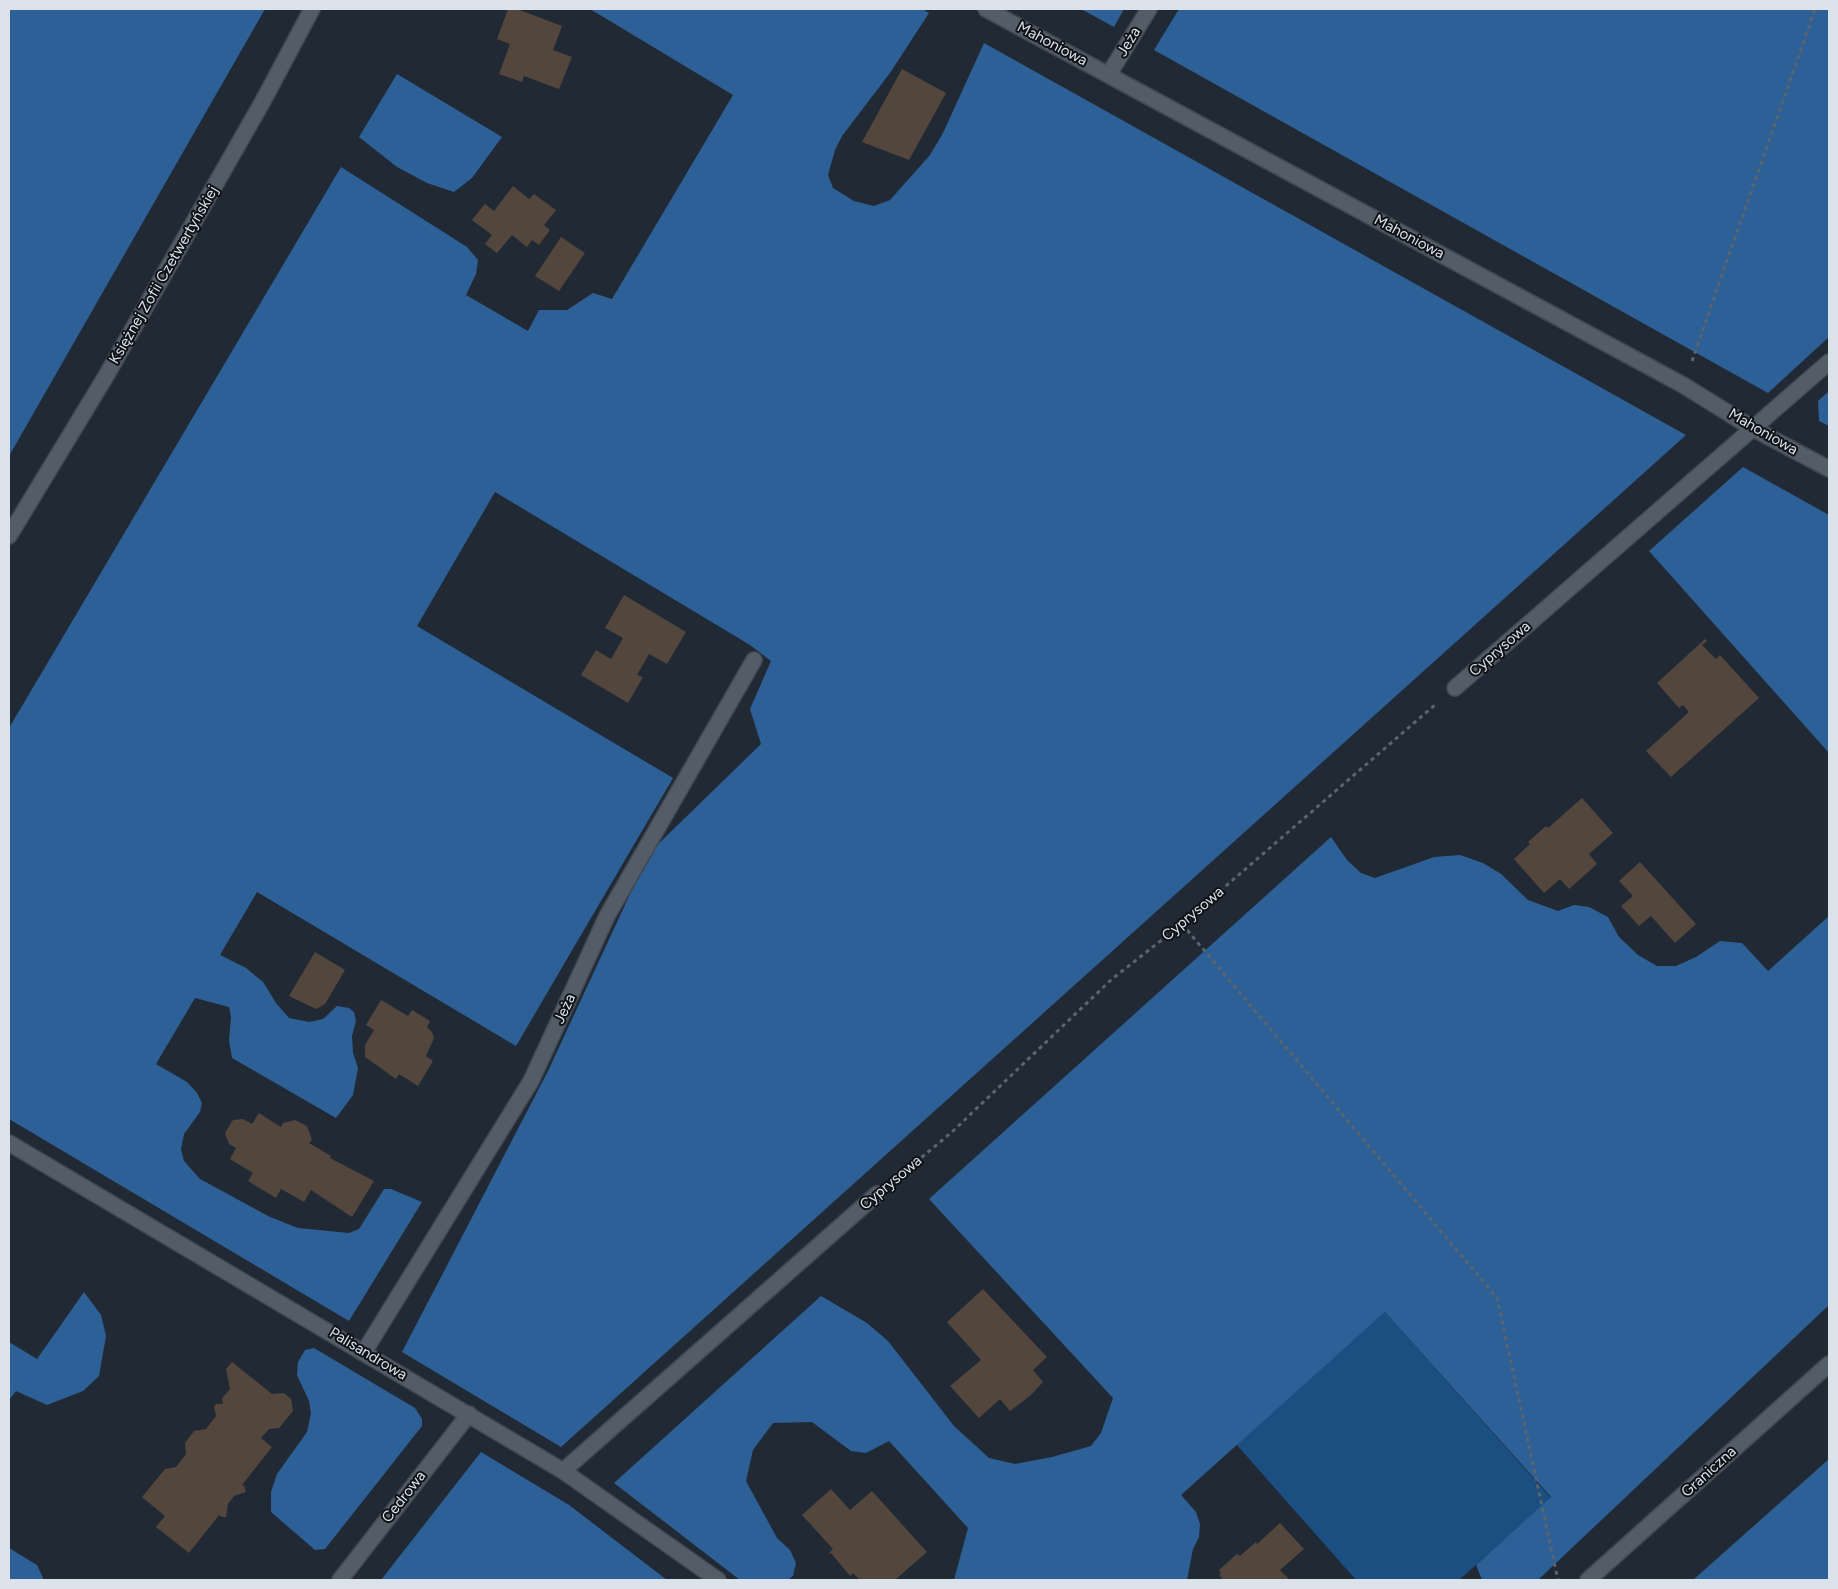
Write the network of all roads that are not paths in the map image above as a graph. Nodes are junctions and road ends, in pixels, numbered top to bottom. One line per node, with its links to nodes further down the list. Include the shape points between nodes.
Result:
1 (312, 9): 8 (street, Księżnej Zofii Czetwertyńskiej, via 106,376)
2 (986, 9): 4 (street, Mahoniowa)
3 (1149, 9): 4 (street, Jeża)
4 (1109, 74): 6 (street, Mahoniowa, via 1683,385)
5 (1829, 362): 6 (street, Cyprysowa)
6 (1754, 428): 7 (street, Mahoniowa); 10 (street, Cyprysowa)
7 (1829, 469)
8 (9, 536)
9 (754, 660): 13 (street, Jeża, via 607,916 531,1081)
10 (1455, 688)
11 (9, 1143): 13 (street, Palisandrowa)
12 (877, 1194): 16 (street, Cyprysowa)
13 (364, 1352): 15 (street, Palisandrowa)
14 (1829, 1364): 19 (street, Graniczna)
15 (469, 1414): 16 (street, Palisandrowa); 17 (street, Cedrowa)
16 (563, 1471): 18 (street, Palisandrowa)
17 (340, 1580)
18 (718, 1580)
19 (1588, 1580)

